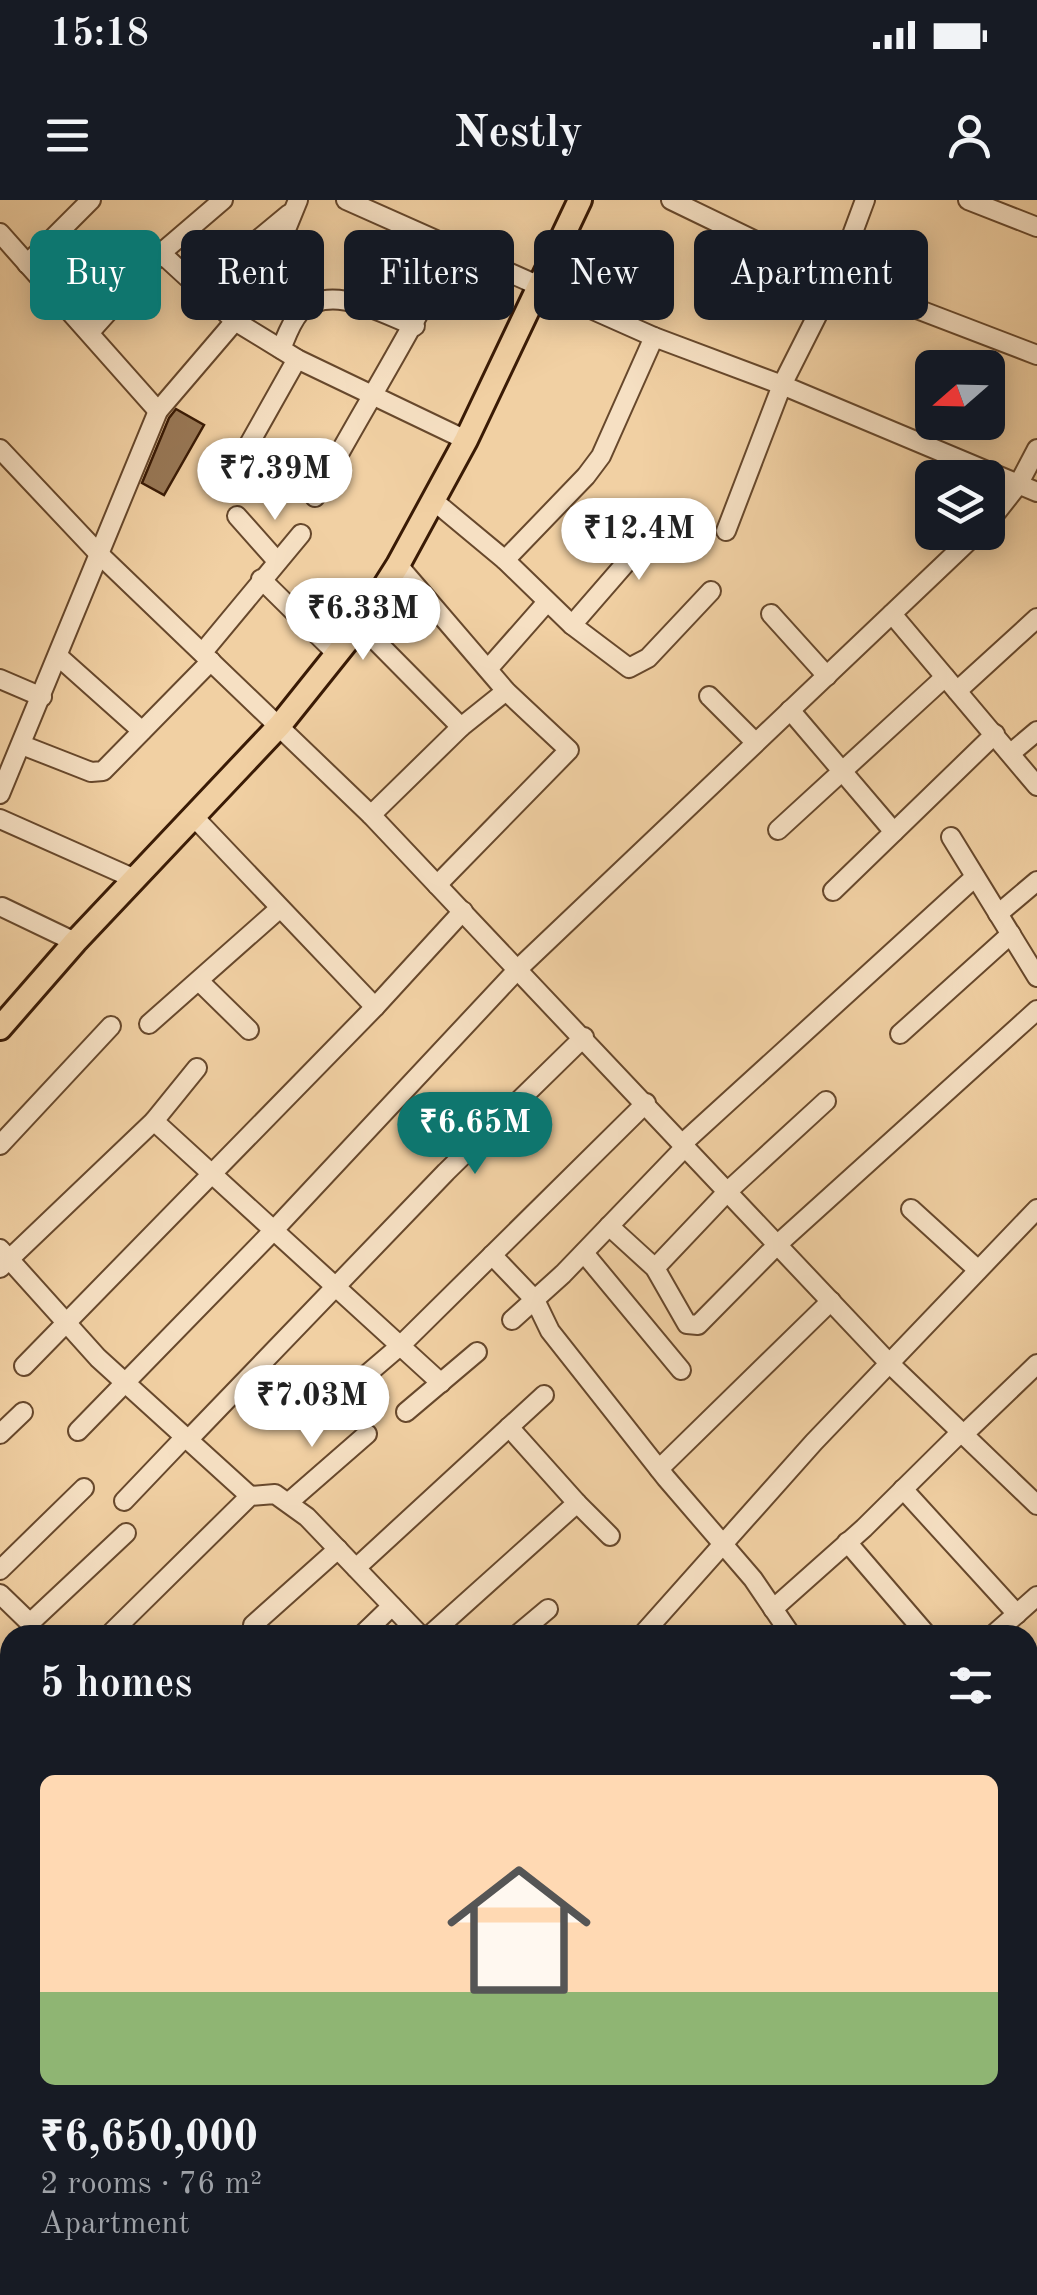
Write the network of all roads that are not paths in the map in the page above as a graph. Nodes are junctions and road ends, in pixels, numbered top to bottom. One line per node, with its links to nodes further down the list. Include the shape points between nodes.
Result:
1 (91, 200): 18 (street)
2 (223, 200): 17 (street)
3 (346, 200): 12 (street)
4 (580, 200): 13 (main road)
5 (671, 200): 14 (street)
6 (865, 200): 15 (street)
7 (968, 200): 9 (street)
8 (296, 205): 11 (street); 26 (street)
9 (1009, 207): 10 (street)
10 (1037, 226)
11 (267, 230)
12 (416, 230)
13 (566, 230)
14 (734, 230)
15 (853, 230)
16 (0, 233): 18 (street)
17 (161, 253): 19 (street)
18 (27, 264): 28 (street)
19 (181, 270)
20 (534, 299): 35 (main road)
21 (928, 314): 31 (street)
22 (101, 320): 28 (street)
23 (418, 320): 27 (street)
24 (615, 320): 29 (street)
25 (814, 320): 32 (street)
26 (235, 321): 30 (street); 34 (street)
27 (415, 326): 30 (street, via 336,299 301,311); 33 (street)
28 (90, 332): 34 (street)
29 (654, 337): 32 (street); 50 (street, via 601,456)
30 (289, 354): 33 (street); 38 (street)
31 (1037, 356)
32 (782, 384): 39 (street); 46 (street)
33 (370, 394): 35 (street); 41 (street)
34 (158, 411): 49 (street)
35 (466, 440): 42 (main road)
36 (0, 449): 49 (street)
37 (1037, 449): 39 (street)
38 (243, 454)
39 (1018, 485): 40 (street); 43 (street)
40 (1037, 492)
41 (315, 496)
42 (434, 501): 50 (street); 52 (main road)
43 (1005, 502)
44 (670, 511): 59 (street)
45 (237, 516): 51 (street)
46 (726, 530)
47 (302, 534): 51 (street)
48 (959, 550): 57 (street)
49 (100, 555): 62 (street); 63 (street)
50 (505, 560): 55 (street)
51 (277, 561): 53 (street)
52 (398, 565): 60 (main road); 64 (street)
53 (261, 579): 61 (street); 62 (street)
54 (711, 591): 59 (street, via 630,668)
55 (548, 602): 59 (street); 64 (street)
56 (771, 614): 65 (street)
57 (892, 614): 65 (street); 67 (street)
58 (1037, 618): 67 (street)
59 (572, 624)
60 (360, 625): 61 (main road); 73 (street)
61 (336, 654): 72 (main road)
62 (207, 656): 72 (street); 74 (street)
63 (59, 658): 70 (street); 74 (street)
64 (488, 669): 68 (street)
65 (827, 676): 71 (street)
66 (0, 679): 70 (street)
67 (951, 684): 76 (street); 80 (street)
68 (506, 691): 73 (street); 92 (street, via 570,750)
69 (709, 696): 77 (street)
70 (42, 697): 78 (street)
71 (790, 710): 77 (street); 80 (street)
72 (280, 725): 83 (street); 84 (main road)
73 (462, 727): 83 (street)
74 (142, 731): 78 (street, via 97,772)
75 (1037, 731): 79 (street)
76 (995, 734): 79 (street); 87 (street)
77 (756, 742): 100 (street)
78 (22, 745): 82 (street)
79 (1011, 754): 81 (street)
80 (842, 771): 86 (street); 87 (street)
81 (1037, 786)
82 (0, 794)
83 (372, 815): 92 (street)
84 (194, 818): 90 (main road); 95 (street)
85 (0, 820): 90 (street)
86 (778, 830)
87 (894, 832): 93 (street)
88 (950, 838): 89 (street)
89 (975, 877): 97 (street); 115 (street)
90 (135, 879): 99 (main road)
91 (1037, 881): 97 (street)
92 (438, 885): 96 (street)
93 (833, 891)
94 (2, 907): 99 (street)
95 (279, 909): 102 (street); 103 (street)
96 (463, 911): 100 (street); 103 (street)
97 (998, 914): 98 (street)
98 (1010, 934): 101 (street); 109 (street)
99 (75, 942): 107 (main road)
100 (519, 968): 110 (street); 122 (street)
101 (1037, 977)
102 (199, 980): 105 (street); 108 (street)
103 (375, 1006): 117 (street)
104 (1037, 1010): 123 (street)
105 (149, 1024)
106 (111, 1026): 116 (street)
107 (0, 1028)
108 (250, 1030)
109 (900, 1034)
110 (584, 1037): 113 (street); 129 (street)
111 (198, 1068): 114 (street)
112 (826, 1101): 118 (street)
113 (646, 1103): 115 (street); 125 (street)
114 (154, 1121): 117 (street); 126 (street)
115 (685, 1144): 118 (street); 121 (street)
116 (0, 1145)
117 (214, 1174): 122 (street); 133 (street)
118 (728, 1191): 123 (street); 127 (street)
119 (911, 1209): 128 (street)
120 (1037, 1209): 128 (street)
121 (609, 1226): 124 (street); 127 (street)
122 (273, 1231): 129 (street); 140 (street)
123 (778, 1244): 127 (street, via 692,1327); 131 (street)
124 (584, 1253): 130 (street); 139 (street)
125 (492, 1255): 130 (street); 134 (street)
126 (3, 1259): 133 (street)
127 (655, 1268)
128 (978, 1270): 136 (street)
129 (336, 1288): 134 (street); 151 (street)
130 (535, 1300): 132 (street); 152 (street, via 550,1332)
131 (832, 1301): 136 (street); 152 (street)
132 (512, 1320)
133 (66, 1325): 138 (street); 140 (street)
134 (400, 1346): 141 (street); 143 (street)
135 (477, 1352): 141 (street)
136 (889, 1363): 148 (street); 162 (street)
137 (1037, 1364): 148 (street)
138 (24, 1366)
139 (680, 1370)
140 (125, 1382): 147 (street); 151 (street)
141 (441, 1383): 145 (street)
142 (544, 1395): 146 (street)
143 (324, 1411)
144 (22, 1412): 149 (street)
145 (406, 1412)
146 (509, 1427): 159 (street); 165 (street)
147 (78, 1431)
148 (963, 1433): 154 (street); 155 (street)
149 (0, 1434)
150 (367, 1434): 158 (street)
151 (186, 1438): 156 (street); 157 (street)
152 (659, 1469): 162 (street)
153 (84, 1488): 166 (street)
154 (903, 1489): 163 (street); 172 (street)
155 (1034, 1495)
156 (250, 1496): 158 (street, via 274,1494); 173 (street)
157 (124, 1501)
158 (290, 1502): 164 (street)
159 (577, 1503): 161 (street); 177 (street)
160 (126, 1532): 167 (street, via 30,1624)
161 (610, 1536)
162 (723, 1542): 171 (street); 179 (street)
163 (848, 1542): 171 (street); 181 (street)
164 (338, 1549): 165 (street); 174 (street)
165 (356, 1568): 169 (street)
166 (0, 1570)
167 (0, 1594)
168 (1037, 1596): 172 (street)
169 (392, 1606): 175 (street); 176 (street)
170 (548, 1608): 178 (street)
171 (774, 1609): 180 (street)
172 (1016, 1614): 182 (street)
173 (119, 1625)
174 (253, 1625)
175 (372, 1625)
176 (410, 1625)
177 (441, 1625)
178 (529, 1625)
179 (651, 1625)
180 (784, 1625)
181 (919, 1625)
182 (1004, 1625)

